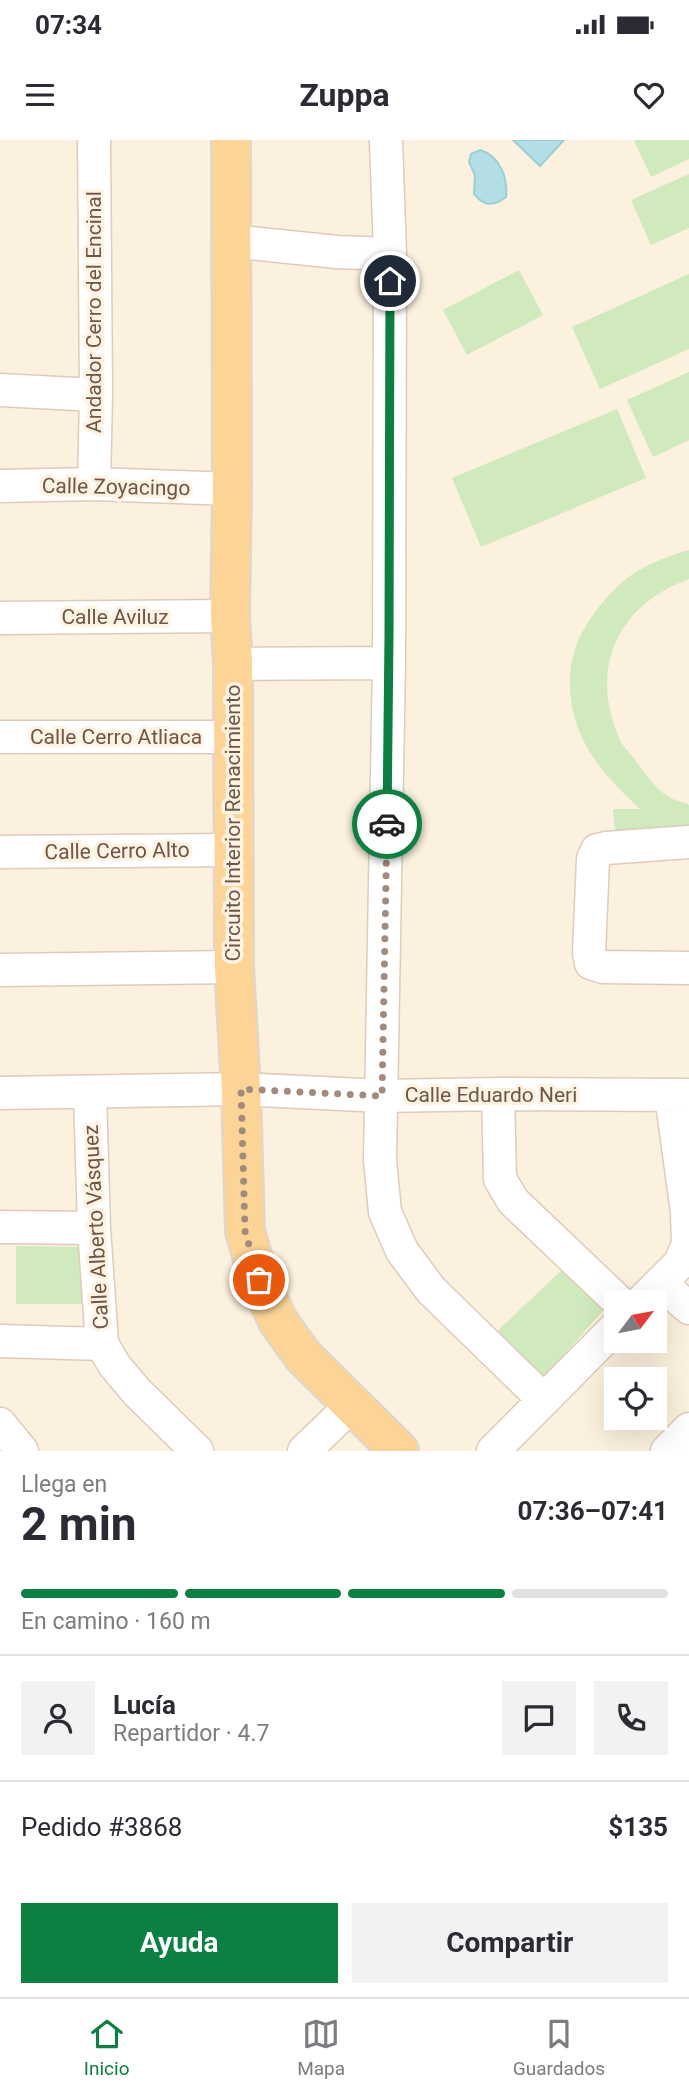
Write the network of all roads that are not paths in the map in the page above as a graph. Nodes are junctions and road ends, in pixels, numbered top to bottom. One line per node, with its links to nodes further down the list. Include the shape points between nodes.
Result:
1 (94, 140): 7 (street, Andador Cerro del Encinal)
2 (231, 140): 4 (main road, Circuito Interior Renacimiento)
3 (386, 140): 5 (street)
4 (231, 241): 5 (street); 10 (main road, Circuito Interior Renacimiento)
5 (390, 254): 13 (street)
6 (0, 390): 7 (street)
7 (96, 395): 8 (street, Andador Cerro del Encinal)
8 (93, 484): 9 (street, Calle Zoyacingo); 10 (street, Calle Zoyacingo)
9 (0, 486)
10 (232, 489): 11 (main road, Circuito Interior Renacimiento)
11 (230, 616): 12 (street, Calle Aviluz); 14 (main road, Circuito Interior Renacimiento)
12 (0, 618)
13 (389, 663): 14 (street); 28 (street)
14 (233, 664): 16 (main road, Circuito Interior Renacimiento)
15 (0, 737): 16 (street, Calle Cerro Atliaca)
16 (232, 737): 18 (main road, Circuito Interior Renacimiento)
17 (689, 842): 21 (street, via 597,850 589,953 591,963 603,967)
18 (233, 850): 19 (street, Calle Cerro Alto); 20 (main road, Circuito Interior Renacimiento)
19 (0, 852)
20 (234, 967): 22 (street); 23 (main road, Circuito Interior Renacimiento)
21 (689, 968)
22 (0, 970)
23 (241, 1089): 25 (street, Calle Eduardo Neri); 28 (street, Calle Eduardo Neri); 40 (main road, Circuito Interior Renacimiento, via 245,1231 259,1280 278,1321 303,1356)
24 (0, 1093): 25 (street, Calle Eduardo Neri)
25 (90, 1093): 31 (street, Calle Alberto Vásquez)
26 (498, 1094): 27 (street, Calle Eduardo Neri); 28 (street, Calle Eduardo Neri); 32 (street, via 500,1179 513,1201)
27 (680, 1095): 29 (street)
28 (382, 1096): 39 (street, via 380,1160 385,1212 402,1251 431,1290)
29 (688, 1212): 33 (street, via 688,1244 680,1263)
30 (0, 1227): 31 (street)
31 (94, 1228): 38 (street, Calle Alberto Vásquez)
32 (607, 1290)
33 (652, 1290)
34 (667, 1299): 35 (street)
35 (689, 1308)
36 (604, 1339): 39 (street)
37 (0, 1341): 38 (street)
38 (102, 1345): 44 (street, Calle Alberto Vásquez, via 137,1392)
39 (544, 1400): 47 (street)
40 (351, 1406): 45 (street); 46 (main road, Circuito Interior Renacimiento)
41 (0, 1424): 43 (street)
42 (689, 1429): 48 (street)
43 (22, 1451)
44 (197, 1451)
45 (304, 1451)
46 (399, 1451)
47 (493, 1451)
48 (667, 1451)

